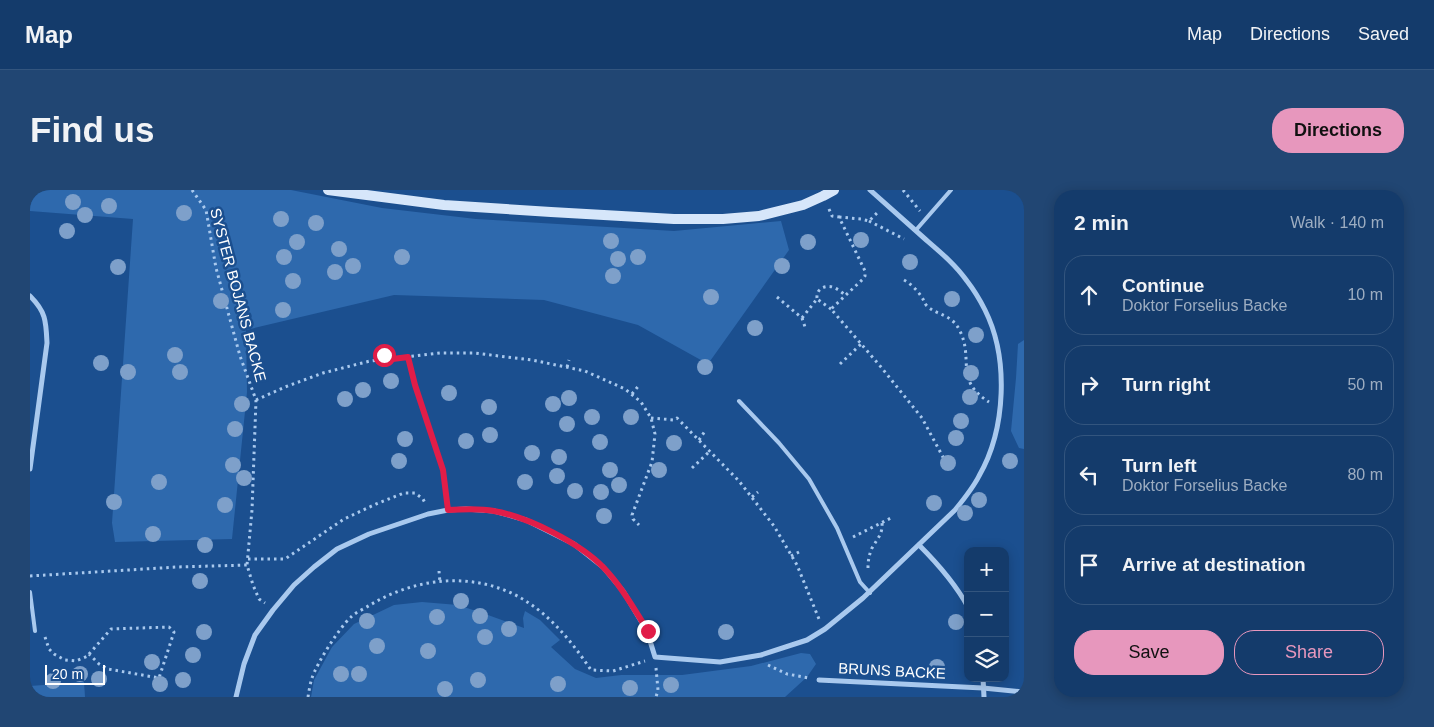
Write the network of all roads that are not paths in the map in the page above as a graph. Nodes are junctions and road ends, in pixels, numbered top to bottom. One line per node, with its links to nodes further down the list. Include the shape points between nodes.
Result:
1 (328, 190): 2 (street, via 453,206 723,219 759,216 803,205)
2 (834, 190)
3 (870, 190): 5 (street)
4 (951, 190): 5 (lane)
5 (916, 230): 9 (street, via 953,264 985,310 997,343 1001,379 998,422 992,448 980,474 955,510)
6 (30, 296): 8 (street, via 43,312 47,343)
7 (739, 401): 11 (lane, via 809,479 837,528 860,582)
8 (30, 469)
9 (919, 546): 11 (street); 12 (street, via 940,566)
10 (30, 592): 13 (lane)
11 (870, 593): 18 (street, via 806,640 761,655 720,662 655,658 648,631 623,591 603,567 574,544 526,520 494,511 448,510 369,534 337,549 314,567 273,610 255,635)
12 (964, 600)
13 (35, 631)
14 (819, 680): 16 (street, BRUNS BACKE)
15 (983, 682): 16 (street)
16 (983, 688): 17 (street, BRUNS BACKE); 19 (street)
17 (1024, 692)
18 (236, 697)
19 (984, 697)

